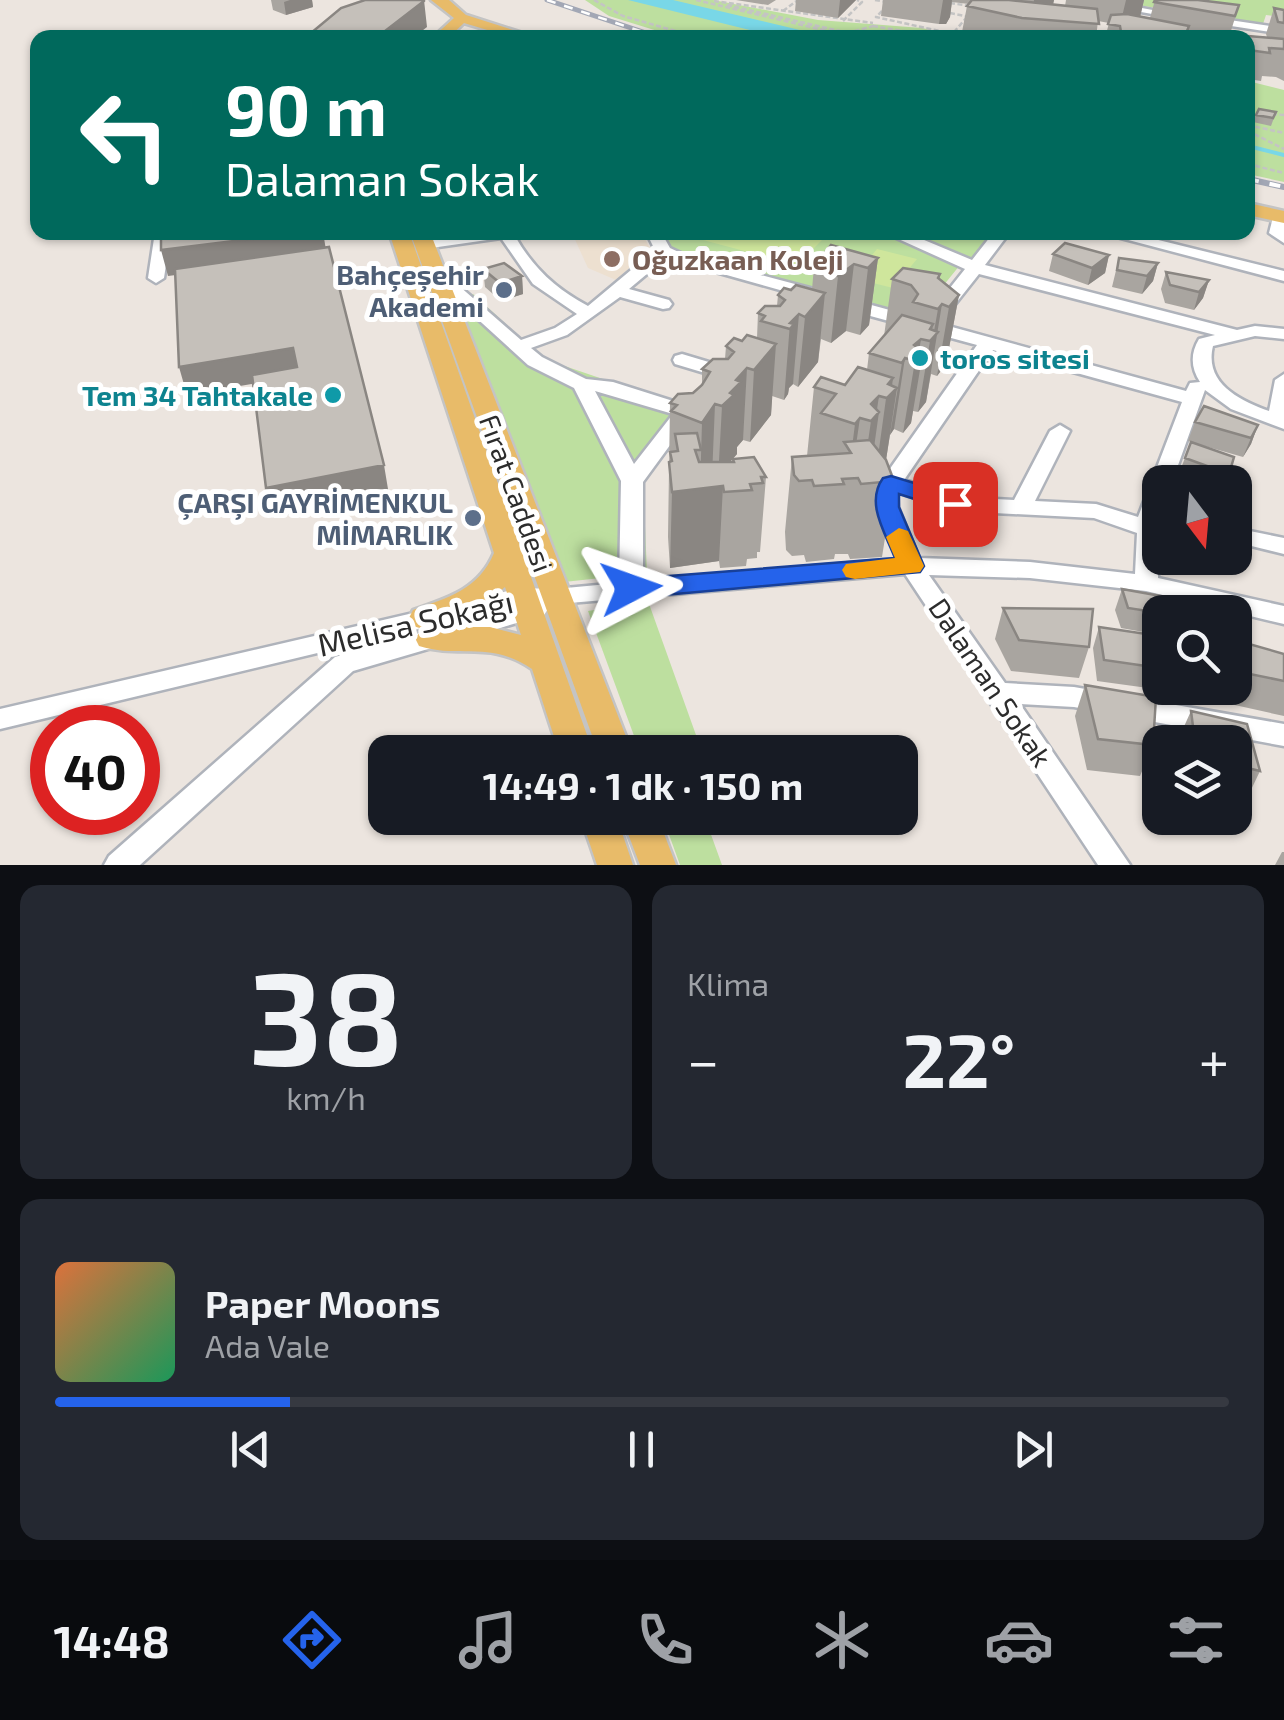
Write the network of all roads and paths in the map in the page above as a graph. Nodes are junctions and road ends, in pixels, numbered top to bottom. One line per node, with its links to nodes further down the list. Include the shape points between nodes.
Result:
1 (438, 0): 14 (main road)
2 (594, 0): 27 (path)
3 (696, 0): 28 (path)
4 (714, 0): 11 (path); 29 (path)
5 (798, 0): 11 (path)
6 (856, 0): 18 (path, via 862,2)
7 (875, 0): 16 (path, via 894,5)
8 (1078, 0): 21 (street)
9 (1104, 0): 21 (street)
10 (946, 2): 13 (path, via 976,7)
11 (783, 11): 18 (path)
12 (950, 13): 13 (path)
13 (971, 13): 34 (path)
14 (459, 15): 15 (main road, via 478,7); 19 (main road); 23 (main road)
15 (500, 16): 19 (main road); 26 (main road)
16 (876, 16): 20 (path); 33 (path)
17 (1270, 19): 22 (street)
18 (843, 22): 20 (path)
19 (482, 25): 24 (main road); 25 (main road)
20 (873, 25): 30 (path); 31 (path); 32 (path)
21 (1256, 25): 22 (street); 35 (street)
22 (1284, 26)
23 (446, 30)
24 (471, 30)
25 (501, 30)
26 (531, 30)
27 (672, 30)
28 (823, 30)
29 (836, 30)
30 (858, 30)
31 (876, 30)
32 (910, 30)
33 (944, 30)
34 (956, 30)
35 (1255, 30)
36 (1270, 114): 37 (path)
37 (1284, 115)
38 (1255, 129): 40 (path)
39 (1255, 132): 41 (path)
40 (1284, 133)
41 (1284, 149)
42 (1255, 166): 43 (path)
43 (1284, 172)
44 (1255, 203): 46 (main road)
45 (1255, 210): 46 (main road)
46 (1283, 214): 47 (street, via 1277,234)
47 (1284, 238)
48 (162, 240): 60 (street)
49 (402, 240): 84 (main road, Fırat Caddesi)
50 (423, 240): 58 (main road, Fırat Caddesi)
51 (508, 240): 63 (street, via 532,276)
52 (658, 240): 56 (street)
53 (909, 240): 57 (street)
54 (997, 240): 57 (street)
55 (1138, 240): 59 (street)
56 (664, 250): 61 (street); 64 (street, via 801,300)
57 (976, 268): 64 (street); 65 (street)
58 (436, 274): 68 (street); 89 (main road, Fırat Caddesi)
59 (1284, 276)
60 (156, 278)
61 (615, 290): 62 (street); 63 (street)
62 (663, 304)
63 (588, 313): 68 (street, via 542,342)
64 (928, 326): 67 (street)
65 (1231, 334): 66 (street); 70 (street, via 1205,343 1198,358)
66 (1284, 334)
67 (988, 342): 74 (street); 79 (street)
68 (521, 345): 72 (street, via 536,361)
69 (682, 360): 73 (street)
70 (1202, 376): 74 (street); 75 (street, via 1254,414)
71 (1284, 380): 75 (street)
72 (582, 384): 73 (street); 78 (street)
73 (712, 386): 78 (street)
74 (1193, 399): 77 (street)
75 (1280, 422)
76 (1060, 431): 80 (street)
77 (1167, 465)
78 (632, 481): 88 (street)
79 (891, 483): 80 (street, via 955,504); 85 (street, Dalaman Sokak, via 887,507)
80 (1021, 508): 81 (street)
81 (1142, 519)
82 (1252, 539): 83 (street)
83 (1284, 546)
84 (507, 556): 90 (main road, Fırat Caddesi); 92 (main road, Fırat Caddesi, via 496,582)
85 (911, 566): 87 (street, via 1030,570); 88 (street); 94 (street, Dalaman Sokak)
86 (1147, 575): 87 (street)
87 (1146, 584): 91 (street)
88 (631, 588): 89 (street)
89 (555, 597): 90 (street, Melisa Sokağı); 97 (main road, Fırat Caddesi)
90 (524, 605): 92 (street, Melisa Sokağı); 93 (main road, Fırat Caddesi)
91 (1284, 615)
92 (427, 628): 93 (main road, via 514,642); 95 (street, Melisa Sokağı); 101 (street, Melisa Sokağı, via 344,664)
93 (544, 661): 96 (main road, Fırat Caddesi)
94 (998, 693): 98 (street, via 1074,697); 104 (street, Dalaman Sokak)
95 (0, 720)
96 (570, 735)
97 (608, 735)
98 (1284, 735)
99 (604, 835): 102 (main road)
100 (647, 835): 103 (main road)
101 (119, 865)
102 (615, 865)
103 (658, 865)
104 (1115, 865)

